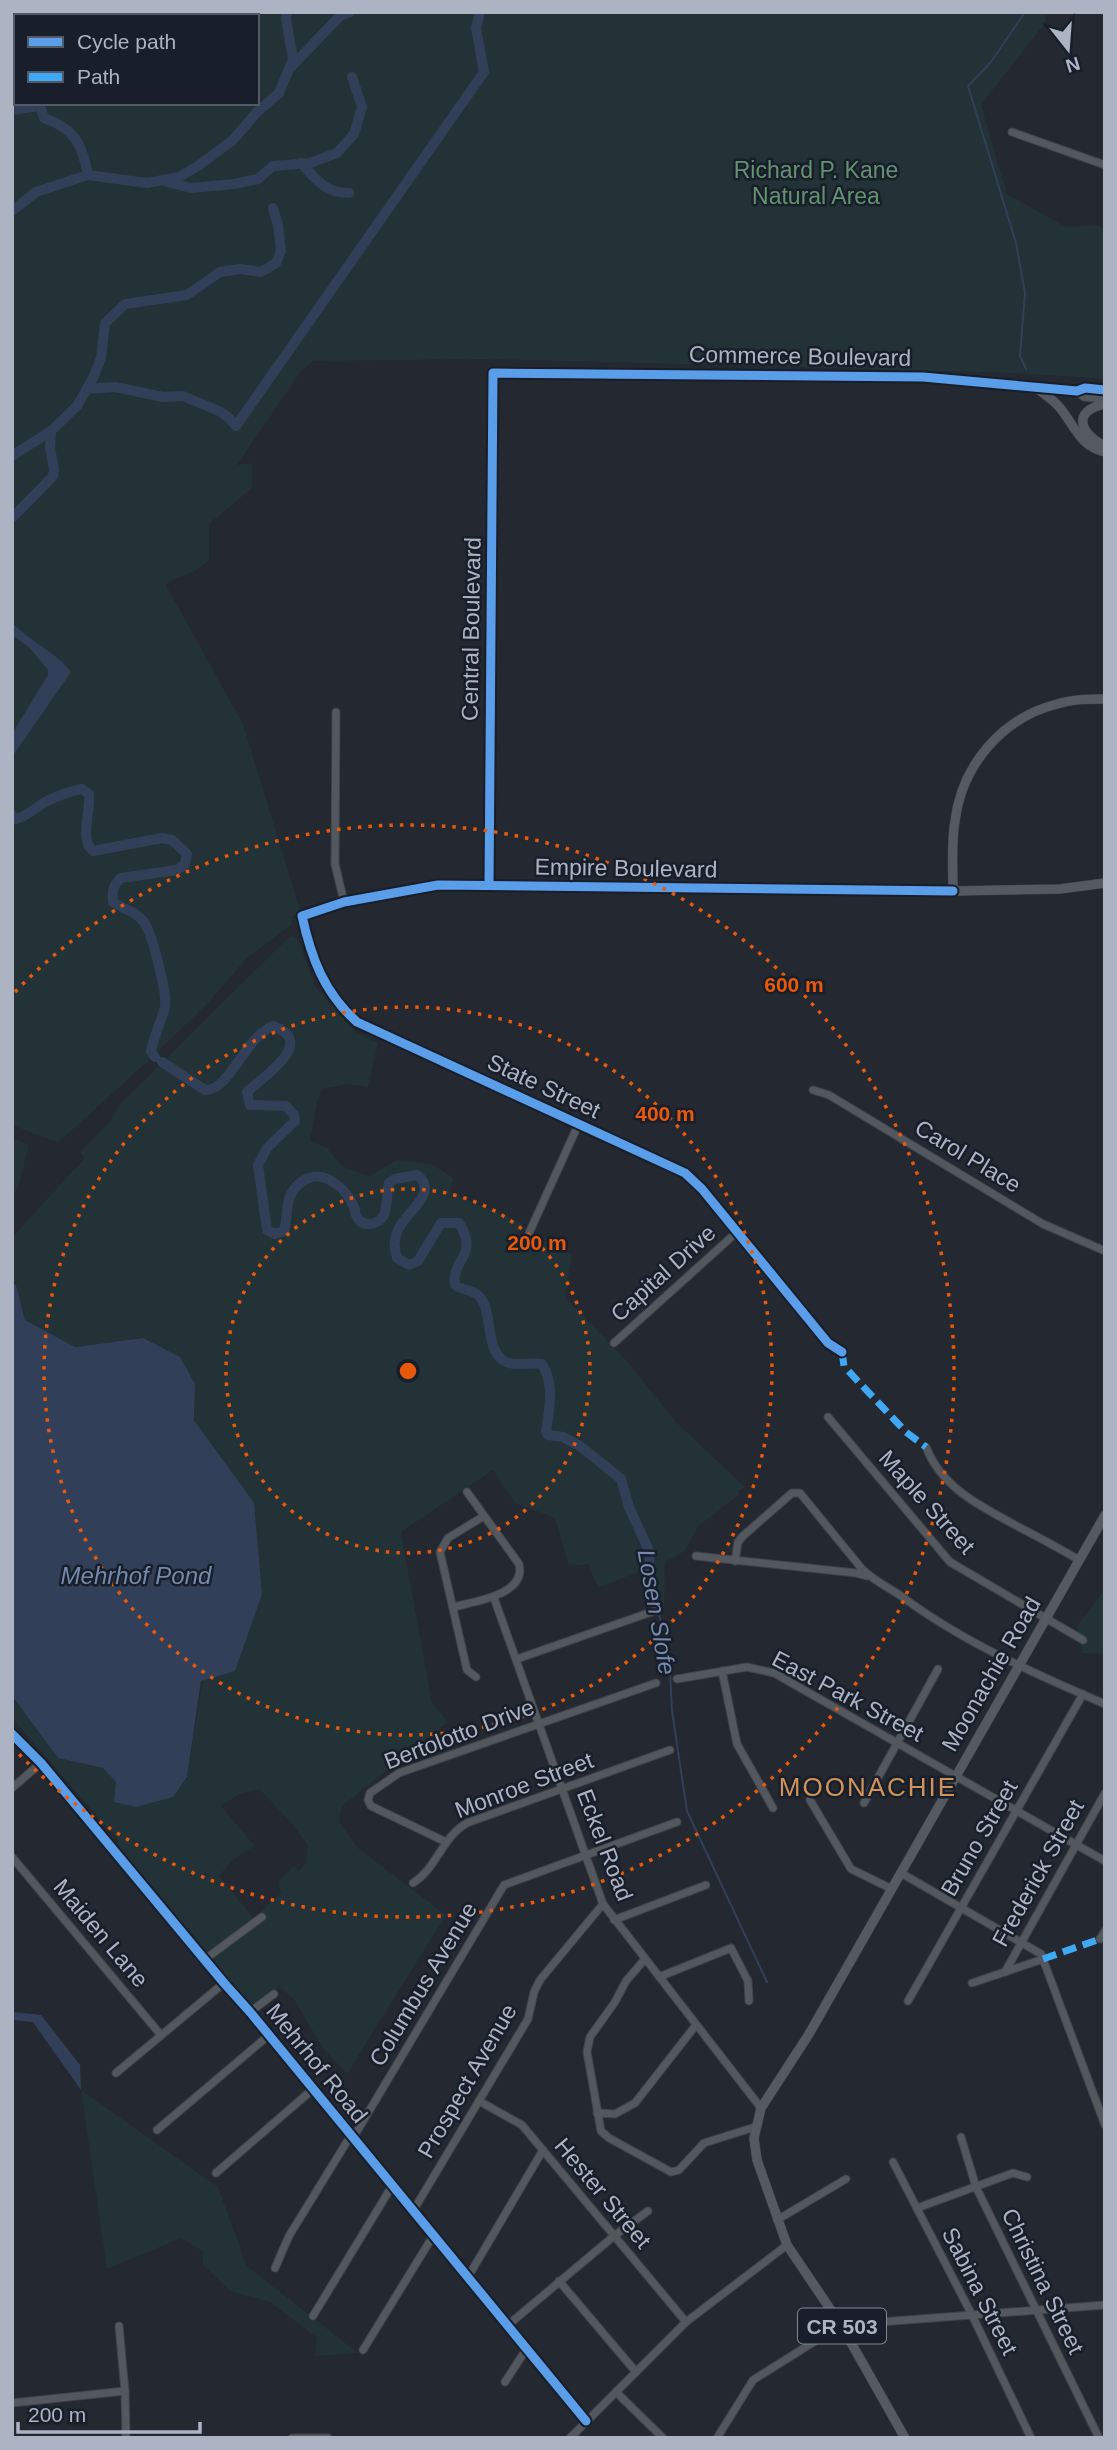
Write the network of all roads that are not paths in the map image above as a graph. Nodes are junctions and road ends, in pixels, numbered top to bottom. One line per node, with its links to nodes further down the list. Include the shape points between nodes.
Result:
1 (1012, 132): 2 (street)
2 (1105, 165)
3 (493, 373): 4 (street, Commerce Boulevard, via 923,377); 13 (street, Central Boulevard)
4 (1035, 387): 6 (street, Commerce Boulevard); 9 (main road, via 1061,409 1084,443)
5 (1105, 390): 6 (street, Commerce Boulevard)
6 (1077, 391): 7 (street, Commerce Boulevard)
7 (1105, 401): 8 (main road, via 1090,407 1083,421 1084,430)
8 (1105, 446)
9 (1105, 452)
10 (1105, 699): 14 (main road, via 1043,708 1006,729 985,750 957,807)
11 (336, 712): 15 (street, via 335,864)
12 (1105, 883): 14 (main road, Empire Boulevard, via 1060,889)
13 (489, 885): 14 (street, Empire Boulevard); 15 (street, Empire Boulevard, via 438,886)
14 (953, 891)
15 (344, 902): 16 (street, Empire Boulevard)
16 (302, 916): 18 (street, State Street, via 319,973 357,1021)
17 (813, 1090): 21 (street, Carol Place, via 1043,1224)
18 (579, 1123): 19 (street, State Street, via 685,1173); 20 (street)
19 (737, 1231): 22 (street, Capital Drive); 23 (street, State Street, via 828,1343)
20 (529, 1233)
21 (1105, 1251)
22 (614, 1343)
23 (842, 1352)
24 (828, 1417): 36 (street, Maple Street, via 950,1562)
25 (926, 1447): 31 (street, via 932,1462 960,1492)
26 (467, 1492): 28 (street)
27 (1105, 1514): 31 (main road, Moonachie Road / CR 503)
28 (484, 1516): 33 (street, via 521,1569 516,1583); 34 (street, via 441,1547)
29 (695, 1556): 30 (street)
30 (735, 1560): 32 (street, via 856,1573); 32 (street, via 743,1536 797,1492)
31 (1079, 1560): 36 (main road, Moonachie Road / CR 503)
32 (873, 1579): 39 (street, via 921,1612)
33 (494, 1598): 34 (street); 38 (street, Eckel Road)
34 (453, 1607): 42 (street, via 467,1670)
35 (657, 1610): 38 (street)
36 (1045, 1618): 37 (street, Maple Street); 39 (main road, Moonachie Road / CR 503)
37 (1083, 1640)
38 (517, 1659): 47 (street, Eckel Road)
39 (1019, 1666): 45 (street); 52 (main road, Moonachie Road / CR 503)
40 (938, 1669): 49 (street)
41 (722, 1671): 43 (street, East Park Street); 49 (street, East Park Street, via 747,1667 774,1673); 58 (street, via 737,1744)
42 (476, 1678)
43 (677, 1679)
44 (656, 1683): 47 (street, Bertolotto Drive)
45 (1083, 1694): 46 (street); 59 (street, Bruno Street)
46 (1105, 1704)
47 (540, 1724): 54 (street, Eckel Road); 61 (street, Bertolotto Drive, via 395,1775 370,1793 371,1806)
48 (12, 1734): 51 (street, Mehrhof Road)
49 (897, 1744): 52 (street, East Park Street); 57 (street)
50 (670, 1750): 54 (street, Monroe Street)
51 (41, 1763): 53 (street); 75 (street, Mehrhof Road)
52 (956, 1776): 59 (street, East Park Street); 66 (main road, Moonachie Road / CR 503)
53 (12, 1788)
54 (562, 1789): 61 (street, Monroe Street, via 467,1823); 63 (street, Eckel Road)
55 (1105, 1793): 62 (street, Frederick Street)
56 (810, 1800): 69 (street, via 851,1869)
57 (864, 1803)
58 (773, 1808)
59 (1016, 1811): 62 (street, East Park Street); 71 (street, Bruno Street)
60 (677, 1822): 63 (street)
61 (446, 1842): 67 (street, Monroe Street, via 428,1872)
62 (1076, 1844): 65 (street, East Park Street); 74 (street, Frederick Street)
63 (586, 1856): 70 (street, Eckel Road); 97 (street, Columbus Avenue, via 504,1885)
64 (12, 1857): 87 (street, Maiden Lane)
65 (1105, 1861)
66 (901, 1873): 69 (main road, Moonachie Road / CR 503); 71 (street)
67 (412, 1883)
68 (706, 1885): 73 (street)
69 (892, 1889): 92 (main road, Moonachie Road / CR 503)
70 (603, 1904): 73 (street, Eckel Road); 91 (street, Prospect Avenue, via 540,1980 528,2019)
71 (961, 1907): 74 (street); 84 (street, Bruno Street)
72 (262, 1917): 75 (street)
73 (614, 1920): 76 (street, Eckel Road)
74 (1022, 1942): 77 (street); 78 (street, Frederick Street)
75 (204, 1959): 80 (street, Mehrhof Road)
76 (645, 1959): 79 (street, Eckel Road); 93 (street, via 590,2037 587,2052)
77 (1043, 1959): 78 (street); 94 (street)
78 (1005, 1972): 81 (street)
79 (659, 1977): 83 (street, via 731,1948 748,1981); 86 (street, Eckel Road)
80 (224, 1983): 85 (street, Mehrhof Road); 87 (street)
81 (972, 1983)
82 (274, 1994): 85 (street)
83 (749, 2001)
84 (908, 2001)
85 (250, 2012): 88 (street, Mehrhof Road)
86 (696, 2025): 92 (street, Eckel Road); 93 (street, via 635,2103 615,2114)
87 (160, 2034): 89 (street)
88 (269, 2035): 90 (street, Mehrhof Road); 96 (street)
89 (116, 2073)
90 (313, 2089): 97 (street, Mehrhof Road); 101 (street)
91 (479, 2101): 99 (street, Hester Street, via 522,2126); 107 (street, Prospect Avenue)
92 (761, 2108): 95 (main road, CR 503)
93 (597, 2113): 95 (street, via 606,2136 671,2172 704,2143)
94 (1105, 2125)
95 (755, 2127): 109 (main road, CR 503, via 756,2155)
96 (157, 2130)
97 (352, 2137): 104 (street, Mehrhof Road); 113 (street, Columbus Avenue, via 289,2236)
98 (961, 2137): 105 (street, Christina Street)
99 (542, 2150): 111 (street, Hester Street); 114 (street)
100 (893, 2162): 106 (street, Sabina Street)
101 (216, 2173)
102 (1027, 2177): 105 (street, via 1013,2173)
103 (846, 2179): 109 (street)
104 (392, 2186): 107 (street, Mehrhof Road); 119 (street)
105 (976, 2187): 106 (street); 117 (street, Christina Street)
106 (917, 2208): 118 (street, Sabina Street)
107 (413, 2211): 110 (street, Mehrhof Road)
108 (648, 2211): 111 (street)
109 (777, 2220): 112 (main road, CR 503)
110 (433, 2236): 114 (street, Mehrhof Road); 125 (street)
111 (614, 2236): 115 (street); 120 (street, Hester Street)
112 (787, 2245): 120 (street); 122 (main road, CR 503)
113 (275, 2268)
114 (468, 2277): 121 (street, Mehrhof Road)
115 (559, 2281): 121 (street); 126 (street)
116 (1105, 2305): 117 (street)
117 (1036, 2311): 118 (street); 140 (street, Christina Street)
118 (972, 2315): 122 (street); 139 (street, Sabina Street)
119 (313, 2316)
120 (686, 2322): 126 (street)
121 (508, 2325): 124 (street, Mehrhof Road)
122 (841, 2325): 137 (street, via 753,2381); 138 (main road, CR 503)
123 (119, 2326): 128 (street)
124 (527, 2348): 127 (street); 131 (street, Mehrhof Road)
125 (363, 2350)
126 (636, 2372): 129 (street)
127 (505, 2382)
128 (125, 2391): 130 (street); 132 (street)
129 (616, 2392): 131 (street); 136 (street)
130 (12, 2403)
131 (586, 2421): 135 (street)
132 (126, 2438)
133 (292, 2438): 134 (street)
134 (328, 2438)
135 (570, 2438)
136 (663, 2438)
137 (717, 2438)
138 (905, 2438)
139 (1031, 2438)
140 (1099, 2438)

